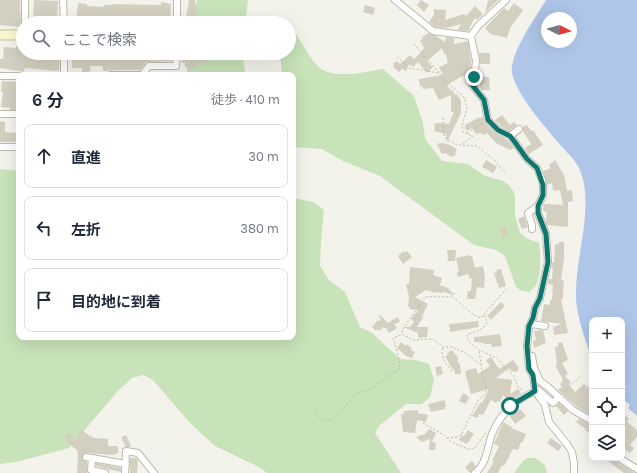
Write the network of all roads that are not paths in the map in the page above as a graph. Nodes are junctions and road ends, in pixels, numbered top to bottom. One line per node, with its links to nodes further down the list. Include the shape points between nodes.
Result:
1 (25, 0): 6 (street)
2 (64, 0): 7 (street)
3 (177, 0): 8 (street)
4 (395, 0): 11 (street, via 433,31)
5 (506, 0): 11 (street)
6 (25, 16)
7 (64, 16)
8 (177, 16)
9 (0, 35): 10 (street)
10 (16, 35)
11 (471, 36): 21 (street, via 476,61 473,86 484,100 488,120 498,130)
12 (64, 60): 14 (street)
13 (176, 60): 15 (street, via 176,66 149,66)
14 (64, 72)
15 (144, 72)
16 (0, 76): 17 (street)
17 (16, 76)
18 (0, 114): 19 (street)
19 (16, 114)
20 (519, 129): 21 (street)
21 (510, 136): 24 (street, via 540,175 544,190)
22 (0, 147): 23 (street)
23 (16, 147)
24 (538, 206): 25 (street, via 528,213); 26 (street, via 538,217 547,240 548,262)
25 (532, 229)
26 (531, 324): 27 (street); 28 (street)
27 (545, 326)
28 (528, 335): 29 (street, via 529,369 533,375); 30 (street, via 534,368 540,381)
29 (534, 389): 30 (street, via 536,387 553,403); 38 (street, via 510,406 502,416 492,433 481,466); 39 (street, via 545,405 549,422 572,452)
30 (559, 397): 31 (street, via 573,410)
31 (589, 419)
32 (624, 461): 34 (street)
33 (126, 464): 35 (street, via 89,457 91,470); 36 (street); 37 (street, via 126,451 138,453)
34 (637, 469)
35 (105, 473)
36 (125, 473)
37 (154, 473)
38 (475, 473)
39 (574, 473)

